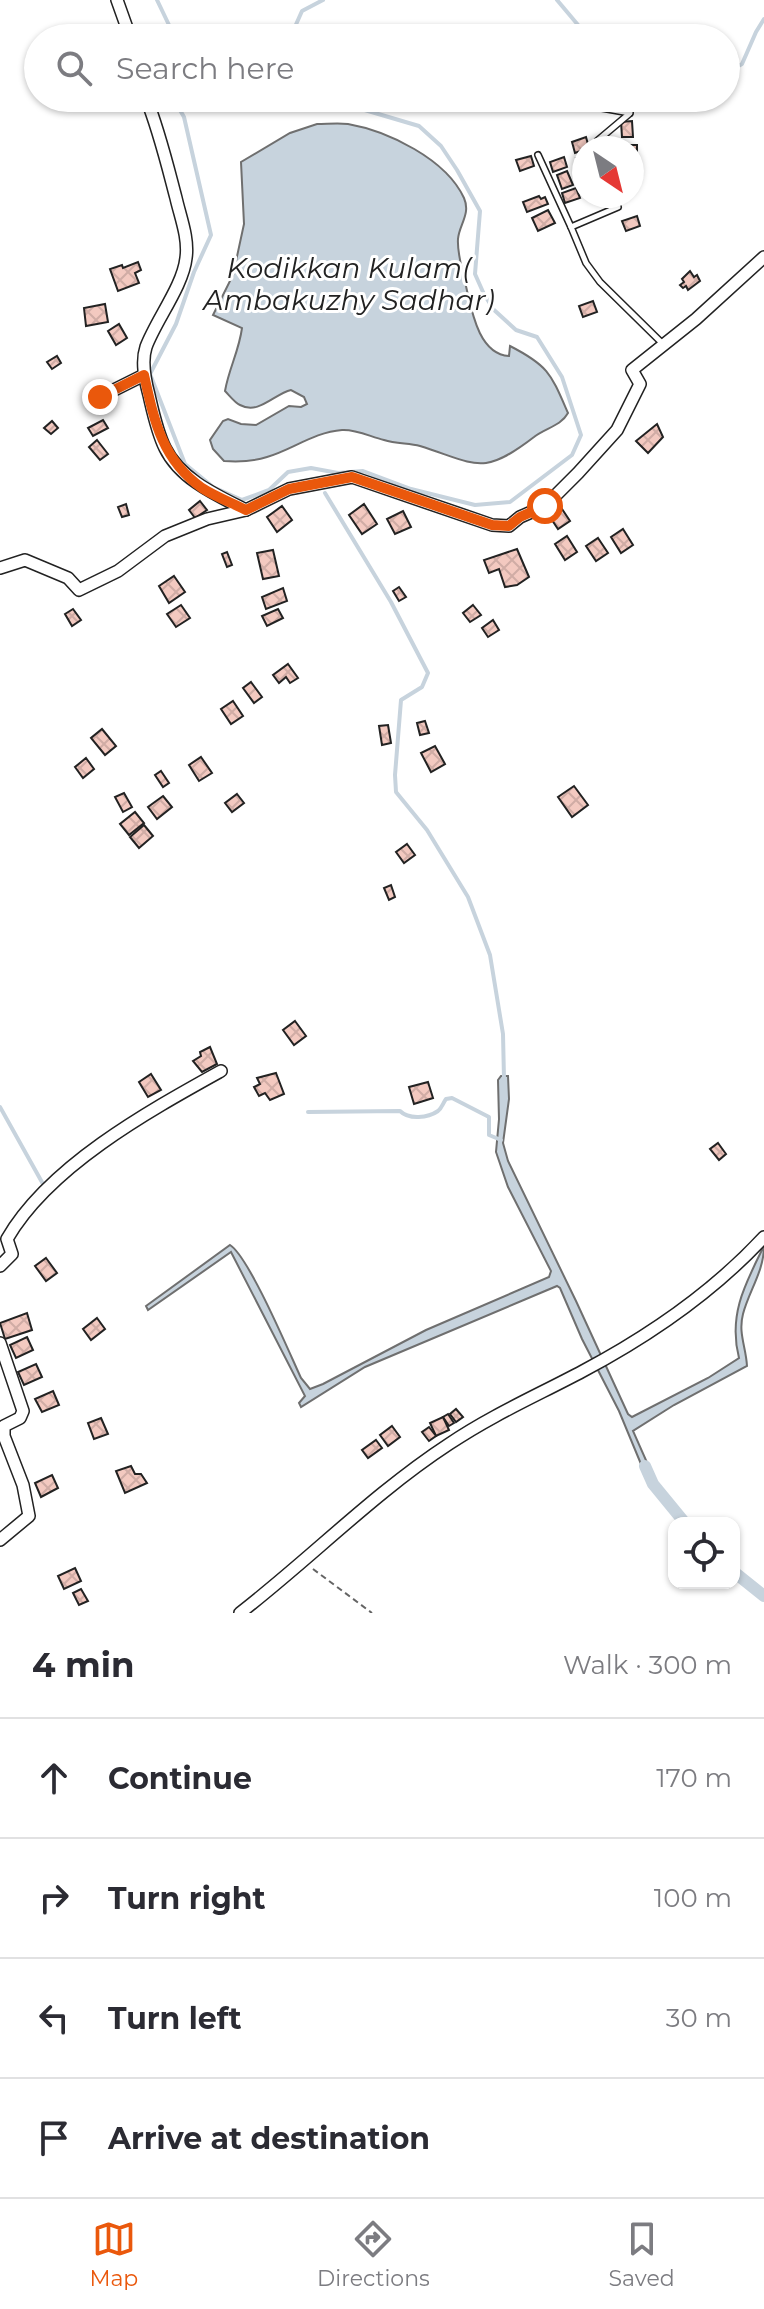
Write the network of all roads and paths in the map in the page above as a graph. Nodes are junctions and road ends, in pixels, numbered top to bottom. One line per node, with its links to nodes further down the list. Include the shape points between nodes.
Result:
1 (117, 0): 2 (street)
2 (126, 24)
3 (151, 112): 11 (street, via 185,233 186,258 145,352)
4 (624, 112): 5 (lane, via 630,113)
5 (603, 136)
6 (538, 155): 8 (lane)
7 (616, 208): 8 (lane)
8 (571, 227): 10 (lane, via 600,282)
9 (764, 257): 10 (street)
10 (663, 344): 13 (street, via 632,370 640,384 617,430 545,506 509,526 492,525 352,477 289,489)
11 (144, 375): 12 (street); 13 (street, via 165,449 180,469 201,487)
12 (100, 397)
13 (246, 510): 14 (street, via 165,536 118,571 79,590 68,578 25,560)
14 (0, 568)
15 (221, 1071): 17 (street, via 153,1109 48,1187 13,1229 7,1239 12,1254)
16 (764, 1237): 20 (street, via 673,1316 446,1445)
17 (0, 1266)
18 (0, 1343): 19 (street, via 23,1411 4,1426 4,1436 29,1516)
19 (0, 1540)
20 (303, 1561): 21 (street); 22 (path)
21 (240, 1613)
22 (372, 1613)

